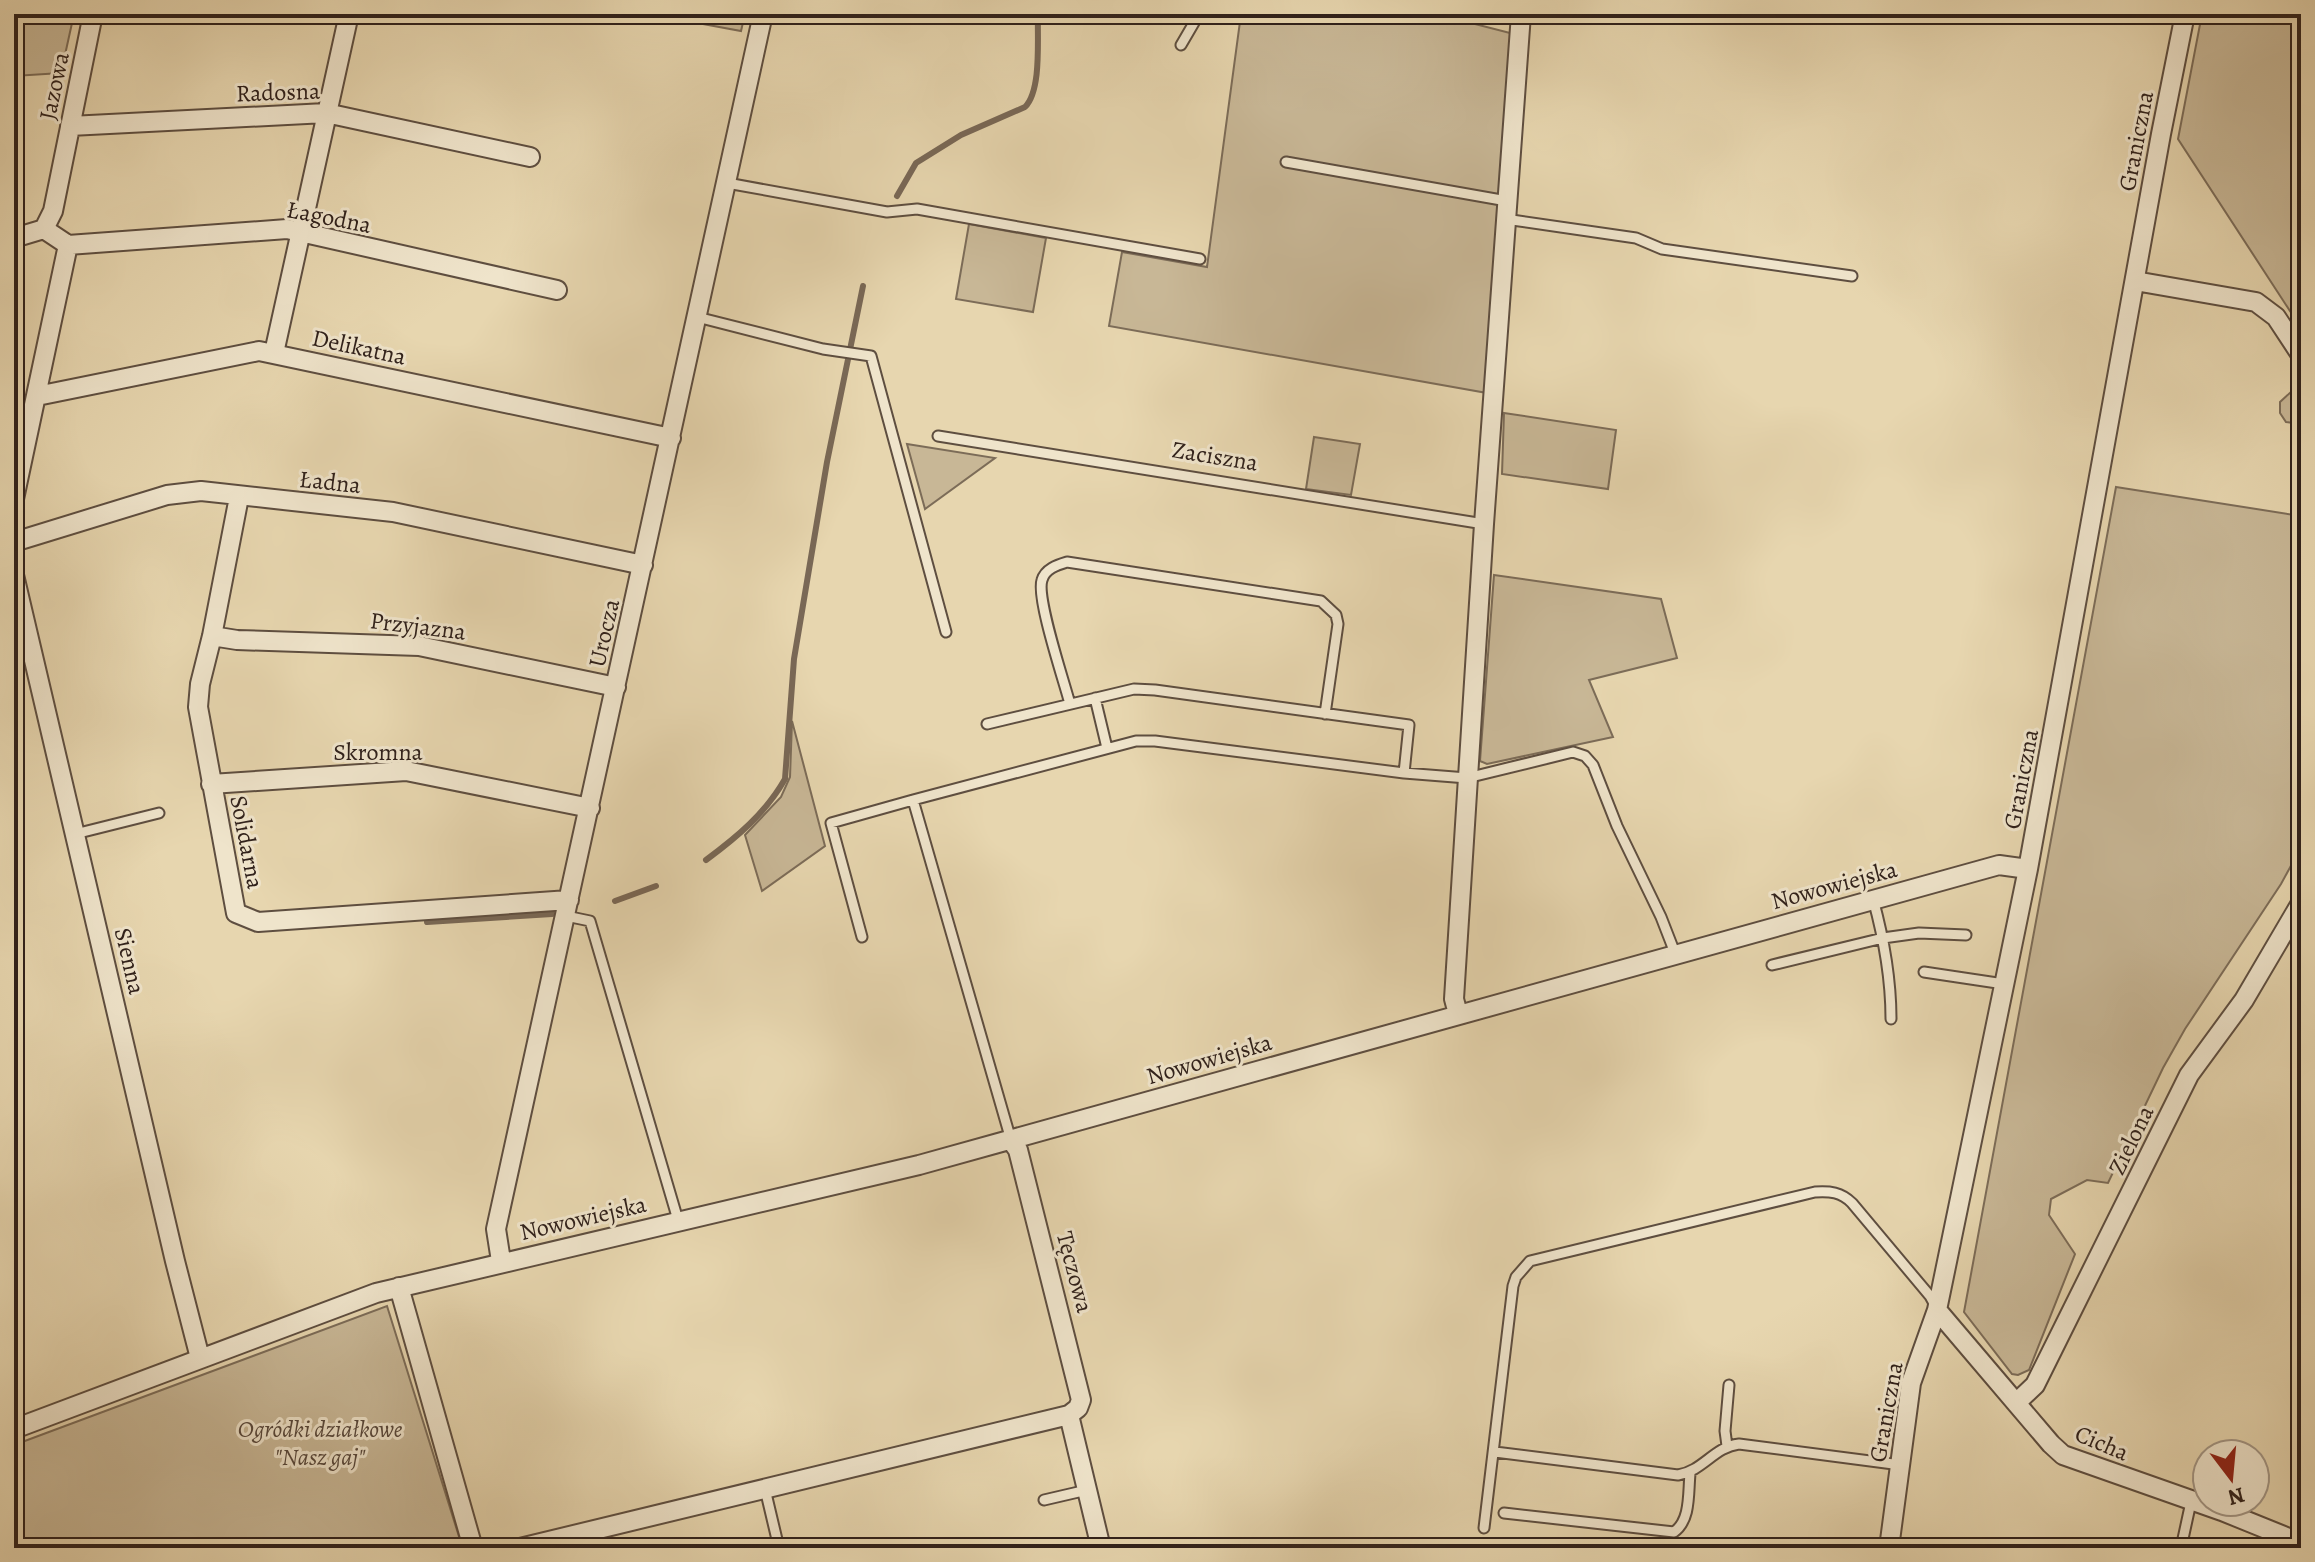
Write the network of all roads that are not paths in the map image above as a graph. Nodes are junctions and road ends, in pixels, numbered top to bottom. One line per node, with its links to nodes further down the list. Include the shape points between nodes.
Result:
1 (93, 14): 9 (street, Jazowa)
2 (349, 14): 8 (street)
3 (763, 14): 12 (street, Urocza)
4 (1196, 14): 7 (lane)
5 (1521, 14): 13 (street)
6 (2185, 14): 20 (street, Graniczna)
7 (1181, 45)
8 (326, 113): 9 (street, Radosna); 10 (street, Radosna); 15 (street)
9 (70, 126): 14 (street, Jazowa, via 53,211)
10 (530, 157)
11 (1286, 162): 13 (lane)
12 (727, 183): 18 (lane, via 887,212 917,209); 22 (street, Urocza)
13 (1506, 210): 19 (lane, via 1636,238 1662,249); 30 (street)
14 (44, 229): 16 (street); 17 (street)
15 (301, 233): 17 (street, Łagodna, via 287,229); 21 (street, Łagodna); 23 (street)
16 (14, 238)
17 (68, 245): 25 (street)
18 (1200, 259)
19 (1852, 276)
20 (2135, 281): 24 (street, via 2256,302 2276,317); 49 (street, Graniczna)
21 (557, 290)
22 (697, 317): 27 (street, Urocza); 34 (lane, via 871,356)
23 (274, 353): 25 (street, Delikatna, via 259,351); 27 (street, Delikatna)
24 (2301, 355)
25 (37, 396): 29 (street)
26 (938, 436): 30 (lane, Zaciszna)
27 (671, 438): 32 (street, Urocza)
28 (239, 497): 31 (street, Ładna, via 201,491 167,495); 32 (street, Ładna, via 393,512); 35 (street, Solidarna)
29 (14, 499)
30 (1484, 524): 43 (street)
31 (14, 542)
32 (643, 565): 36 (street, Urocza)
33 (14, 575): 48 (street, Sienna)
34 (946, 632)
35 (212, 636): 36 (street, Przyjazna, via 419,646); 44 (street, Solidarna, via 198,707)
36 (616, 687): 46 (street, Urocza)
37 (1095, 698): 38 (lane); 39 (lane, via 1134,689); 41 (lane)
38 (1070, 704): 39 (lane, via 1041,594 1044,575 1067,562 1321,601 1338,624); 40 (lane)
39 (1325, 714): 42 (lane, via 1409,725)
40 (987, 724)
41 (1107, 748): 42 (lane, via 1155,741); 45 (lane)
42 (1404, 773): 43 (lane)
43 (1467, 778): 56 (lane, via 1573,752 1585,756); 60 (street, via 1454,999)
44 (211, 784): 46 (street, Skromna, via 406,771); 52 (street, Solidarna, via 236,913 258,922)
45 (913, 800): 54 (lane, via 831,823); 62 (lane)
46 (590, 808): 52 (street, Urocza)
47 (159, 813): 48 (lane)
48 (75, 834): 67 (street, Sienna)
49 (2028, 869): 50 (street, Nowowiejska, via 1999,865); 59 (street, Graniczna)
50 (1873, 899): 55 (lane); 56 (street, Nowowiejska)
51 (2301, 903): 69 (street, Zielona, via 2244,1000 2189,1075 2035,1385)
52 (568, 908): 63 (lane, via 590,921); 64 (street, Urocza, via 496,1229)
53 (1966, 935): 55 (lane)
54 (862, 937)
55 (1883, 938): 57 (lane); 61 (lane)
56 (1675, 953): 60 (street, Nowowiejska)
57 (1772, 965)
58 (1924, 972): 59 (lane)
59 (2004, 984): 66 (street, Graniczna)
60 (1458, 1014): 62 (street, Nowowiejska)
61 (1891, 1019)
62 (1011, 1140): 63 (street, Nowowiejska); 70 (street, Tęczowa, via 1018,1150 1079,1387 1081,1400)
63 (678, 1220): 64 (street, Nowowiejska)
64 (501, 1261): 65 (street, Nowowiejska)
65 (399, 1287): 67 (street, Nowowiejska); 84 (street)
66 (1937, 1310): 69 (street, Cicha); 73 (lane, via 1846,1196 1827,1191 1542,1257 1522,1267 1513,1286); 74 (street, Graniczna, via 1911,1383)
67 (200, 1358): 71 (street, Nowowiejska)
68 (1729, 1385): 72 (lane)
69 (2016, 1403): 79 (street, Cicha, via 2063,1455)
70 (1069, 1415): 76 (street); 77 (street)
71 (14, 1429)
72 (1727, 1446): 74 (lane); 75 (lane)
73 (1495, 1452): 75 (lane); 82 (lane)
74 (1901, 1465): 88 (street, Graniczna)
75 (1690, 1474): 80 (lane, via 1686,1516 1674,1532)
76 (765, 1489): 85 (street); 86 (lane)
77 (1087, 1490): 78 (lane); 87 (street)
78 (1044, 1500)
79 (2191, 1502): 89 (lane)
80 (1504, 1513)
81 (2234, 1518): 83 (street, Cicha)
82 (1484, 1528)
83 (2301, 1543)
84 (473, 1548)
85 (520, 1548)
86 (779, 1548)
87 (1101, 1548)
88 (1889, 1548)
89 (2181, 1548)

